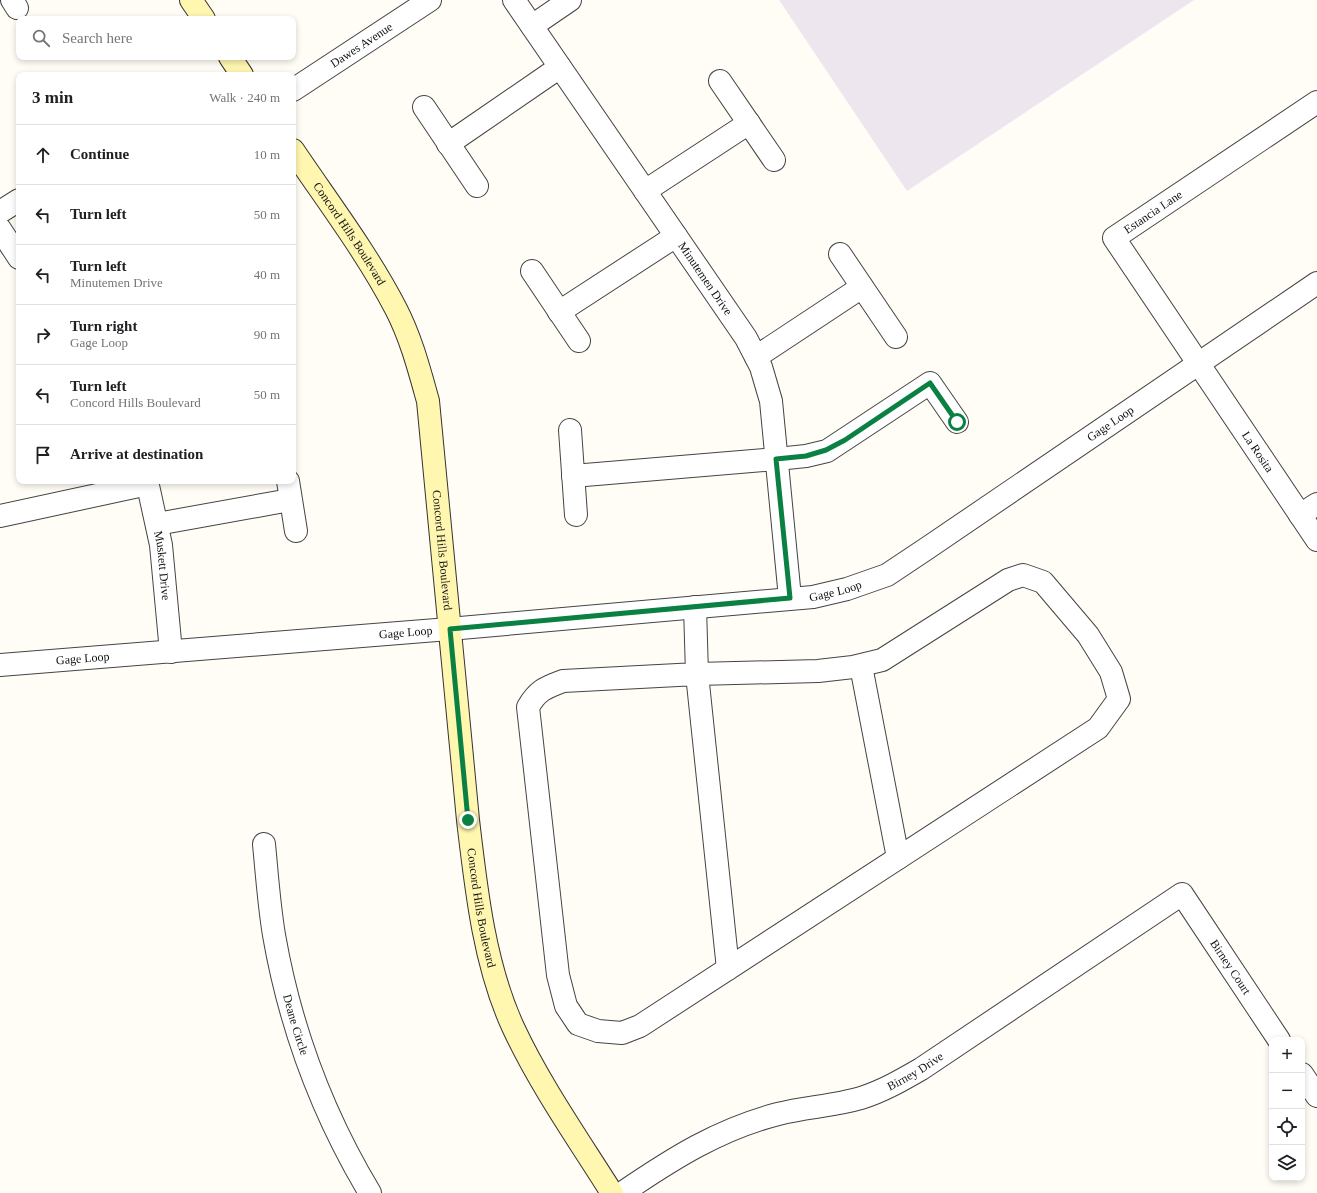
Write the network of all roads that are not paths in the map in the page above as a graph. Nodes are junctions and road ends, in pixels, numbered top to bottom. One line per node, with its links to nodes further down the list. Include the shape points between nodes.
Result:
1 (191, 0): 5 (street)
2 (430, 0): 11 (street, Dawes Avenue)
3 (514, 0): 6 (street, Minutemen Drive)
4 (570, 0): 6 (street)
5 (202, 16)
6 (532, 26): 8 (street, Minutemen Drive)
7 (232, 60): 9 (street)
8 (560, 67): 15 (street); 19 (street, Minutemen Drive)
9 (240, 72)
10 (720, 81): 14 (street)
11 (296, 88)
12 (1317, 102): 31 (street, Estancia Lane, via 1114,238)
13 (424, 107): 15 (street)
14 (749, 123): 17 (street); 19 (street)
15 (448, 144): 18 (street)
16 (296, 154): 47 (street, Concord Hills Boulevard, via 367,259 396,310 415,353 428,401)
17 (774, 160)
18 (477, 186)
19 (645, 191): 22 (street, Minutemen Drive)
20 (16, 202): 21 (street)
21 (0, 212)
22 (676, 236): 27 (street); 30 (street, Minutemen Drive, via 746,338)
23 (840, 254): 26 (street)
24 (532, 271): 27 (street)
25 (1317, 283): 31 (street, Gage Loop)
26 (862, 287): 28 (street); 30 (street)
27 (559, 312): 29 (street)
28 (896, 337)
29 (579, 341)
30 (756, 357): 34 (street, Minutemen Drive, via 771,401)
31 (1198, 364): 39 (street, La Rosita); 45 (street, Gage Loop, via 887,575 847,589 813,597)
32 (957, 422): 34 (street, via 930,383 826,450 806,456)
33 (570, 430): 35 (street)
34 (776, 459): 35 (street); 45 (street, Minutemen Drive)
35 (573, 476): 40 (street)
36 (143, 484): 41 (street)
37 (147, 484): 42 (street, Muskett Drive)
38 (289, 490): 42 (street); 43 (street)
39 (1308, 509): 44 (street, La Rosita)
40 (576, 515)
41 (0, 516)
42 (157, 524): 48 (street, Muskett Drive)
43 (296, 531)
44 (1317, 540)
45 (790, 598): 46 (street, Gage Loop)
46 (695, 607): 47 (street, Gage Loop); 51 (street)
47 (450, 629): 48 (street, Gage Loop); 60 (street, Concord Hills Boulevard, via 476,887 497,984 512,1026 530,1062)
48 (171, 652): 49 (street, Gage Loop)
49 (0, 665)
50 (861, 666): 51 (street, via 818,671); 53 (street); 53 (street, via 882,660 1008,580 1023,575 1044,582 1088,635 1112,672 1119,699 1098,728)
51 (697, 674): 55 (street); 55 (street, via 563,681 535,695 528,707 558,975 566,1006 578,1024 598,1031 622,1033 640,1026)
52 (264, 844): 59 (street, Deane Circle, via 274,934 285,991 303,1055 324,1107 351,1162)
53 (898, 858): 55 (street)
54 (1182, 894): 56 (street, Birney Court); 61 (street, Birney Drive, via 921,1069 890,1087 861,1098 778,1114 741,1126 700,1143)
55 (728, 969)
56 (1278, 1037)
57 (1305, 1078): 58 (street)
58 (1317, 1096)
59 (370, 1193)
60 (612, 1193)
61 (622, 1193)

